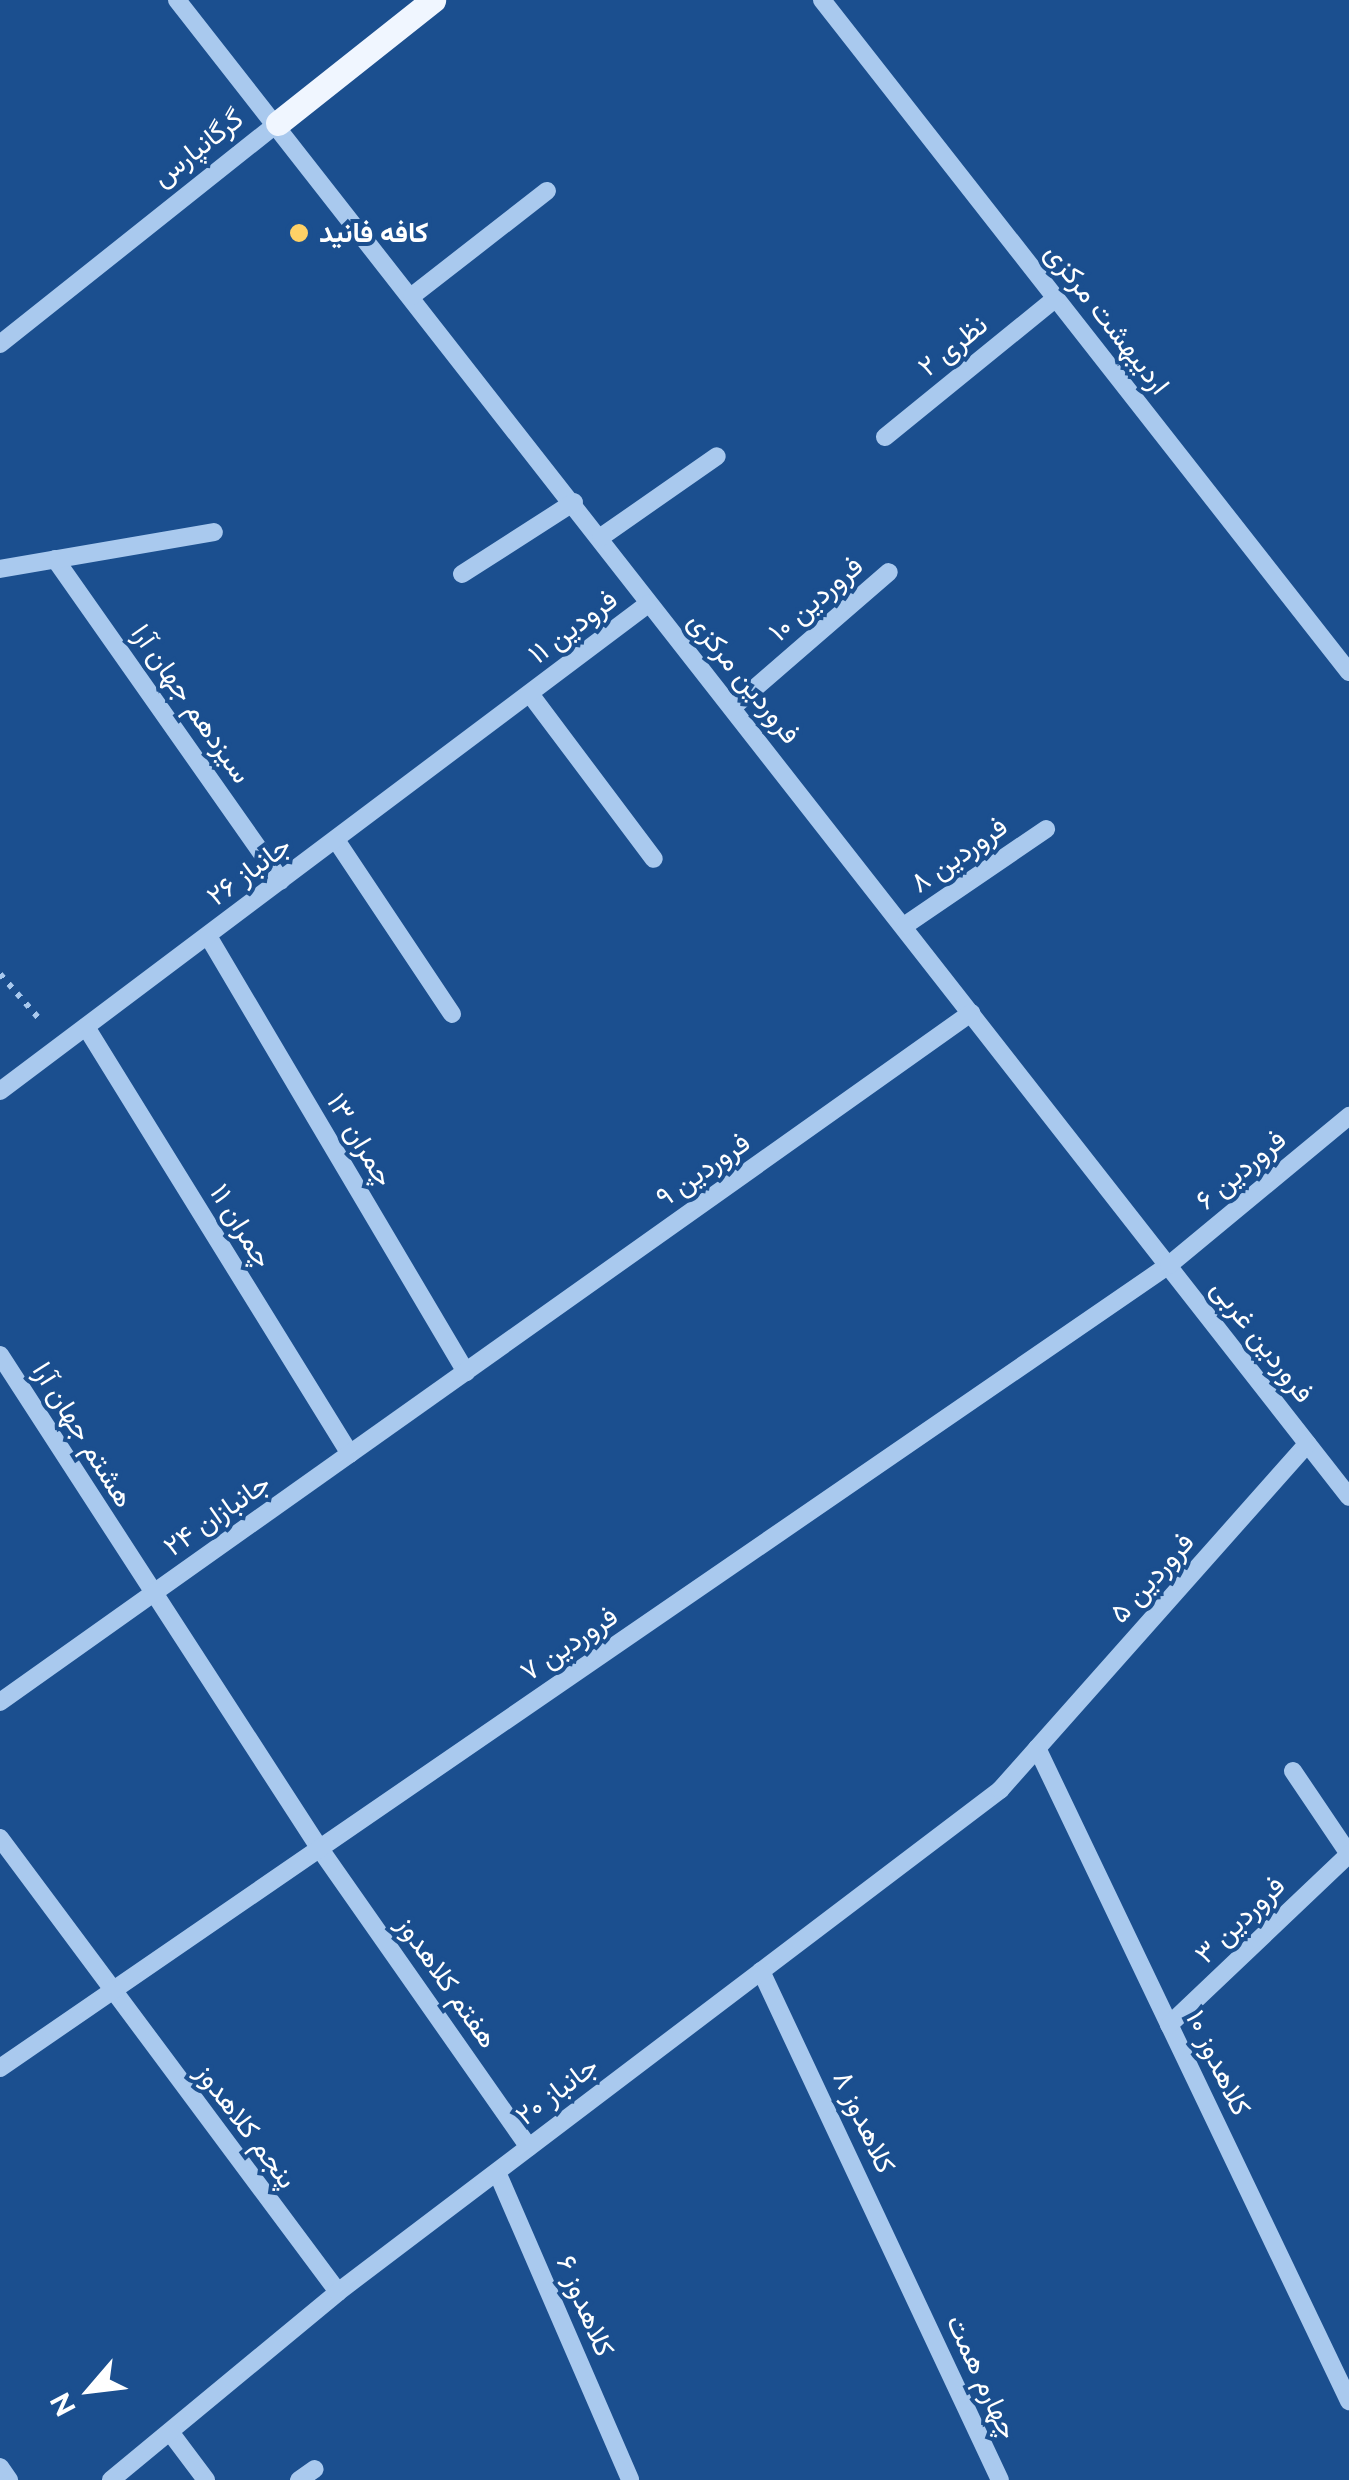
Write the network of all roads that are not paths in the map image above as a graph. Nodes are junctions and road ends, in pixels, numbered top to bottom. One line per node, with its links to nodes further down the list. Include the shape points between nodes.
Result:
1 (178, 0): 4 (street, فروردین مرکزی)
2 (433, 0): 4 (main road, گرگانپارس)
3 (822, 0): 7 (street, اردیبهشت مرکزی)
4 (278, 124): 6 (street, فروردین مرکزی); 8 (street, گرگانپارس)
5 (547, 191): 6 (street)
6 (412, 296): 11 (street, فروردین مرکزی)
7 (1056, 298): 9 (street, نظری ۲); 19 (street, اردیبهشت مرکزی)
8 (0, 344)
9 (885, 436)
10 (717, 456): 13 (street)
11 (574, 502): 13 (street, فروردین مرکزی); 17 (street)
12 (214, 532): 14 (street)
13 (601, 537): 18 (street, فروردین مرکزی)
14 (55, 559): 15 (street); 25 (street, سیزدهم جهان آرا)
15 (0, 569)
16 (889, 572): 21 (street, فروردین ۱۰)
17 (462, 574)
18 (648, 604): 20 (street, فرودین ۱۱); 21 (street, فروردین مرکزی)
19 (1349, 672)
20 (530, 694): 23 (street, جانباز ۲۶); 24 (street)
21 (733, 707): 26 (street, فروردین مرکزی)
22 (1046, 828): 26 (street, فروردین ۸)
23 (336, 840): 25 (street, جانباز ۲۶); 29 (street)
24 (654, 859)
25 (282, 880): 27 (street, جانباز ۲۶)
26 (904, 926): 28 (street, فروردین مرکزی)
27 (208, 936): 30 (street, جانباز ۲۶); 35 (street, ۱۳ چمران)
28 (971, 1013): 33 (street, فروردین مرکزی); 35 (street, فروردین ۹)
29 (452, 1014)
30 (86, 1027): 31 (street, جانباز ۲۶); 37 (street, ۱۱ چمران)
31 (0, 1091)
32 (1349, 1116): 33 (street, فروردین ۶)
33 (1169, 1266): 36 (street, فروردین غربی); 45 (street, فروردین ۷)
34 (0, 1354): 39 (street, هشتم جهان آرا)
35 (466, 1372): 37 (street, جانبازان ۲۴)
36 (1307, 1444): 38 (street, فروردین غربی); 42 (street, فروردین ۵)
37 (350, 1454): 39 (street, جانبازان ۲۴)
38 (1349, 1497)
39 (152, 1595): 40 (street, جانبازان ۲۴); 41 (street, هشتم جهان آرا)
40 (0, 1702)
41 (232, 1717): 45 (street, هفتم کلاهدوز)
42 (1037, 1748): 47 (street, ۲۰ جانباز, via 1000,1790); 49 (street, کلاهدوز ۱۰)
43 (1293, 1771): 46 (street)
44 (0, 1838): 48 (street, پنجم کلاهدوز)
45 (320, 1849): 48 (street, فروردین ۷); 51 (street, هفتم کلاهدوز)
46 (1349, 1854): 49 (street, فروردین ۳)
47 (761, 1971): 51 (street, ۲۰ جانباز); 54 (street, کلاهدوز ۸)
48 (110, 1993): 50 (street, فروردین ۷); 53 (street, پنجم کلاهدوز)
49 (1169, 2025): 55 (street, کلاهدوز ۱۰)
50 (0, 2068)
51 (529, 2147): 52 (street, ۲۰ جانباز)
52 (497, 2172): 53 (street, ۲۰ جانباز); 58 (street, کلاهدوز ۶)
53 (338, 2292): 56 (street, ۲۰ جانباز)
54 (914, 2298): 62 (street, چهارم همت)
55 (1349, 2401)
56 (170, 2432): 60 (street, ۲۰ جانباز); 61 (street)
57 (0, 2467): 59 (street)
58 (627, 2471)
59 (9, 2480)
60 (112, 2480)
61 (206, 2480)
62 (1000, 2480)

